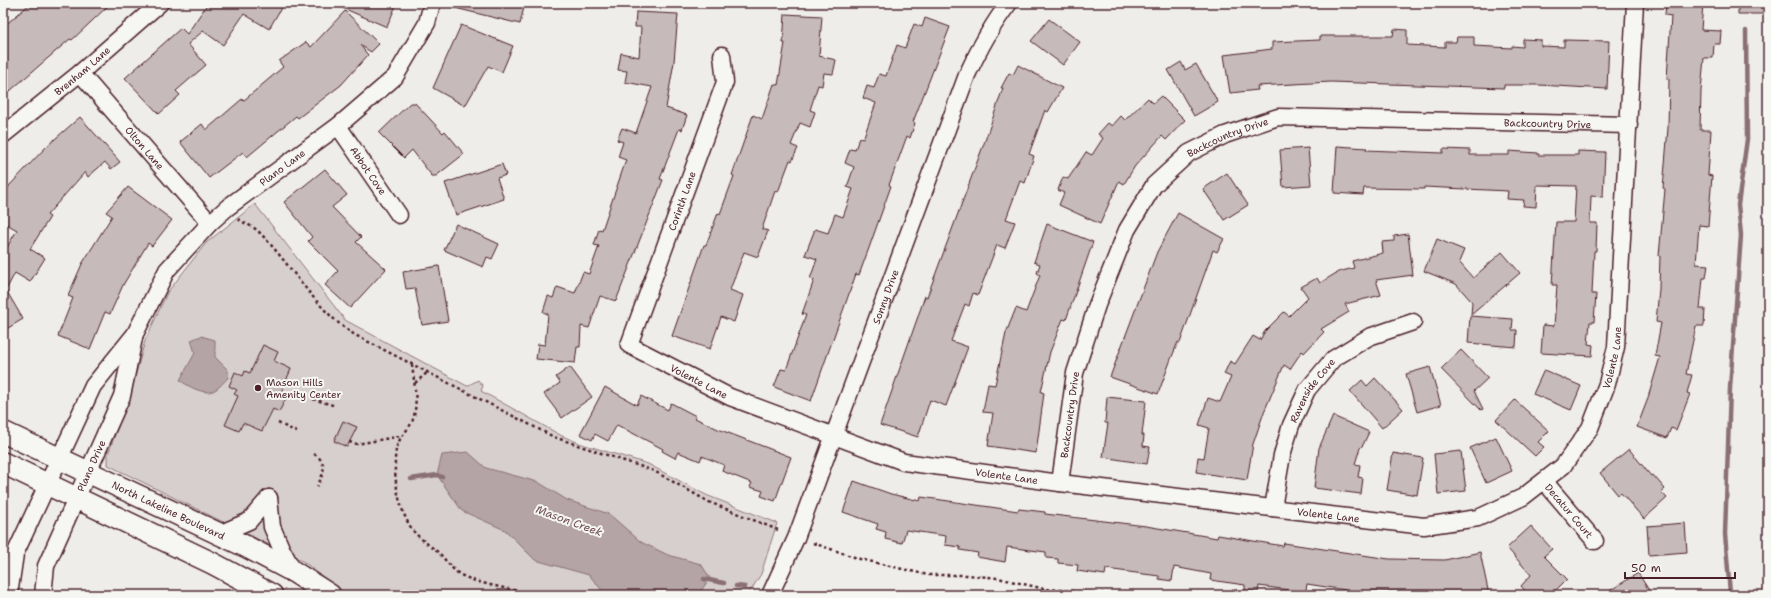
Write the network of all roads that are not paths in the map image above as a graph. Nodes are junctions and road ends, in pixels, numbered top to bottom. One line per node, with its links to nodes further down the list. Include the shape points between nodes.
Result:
1 (160, 3): 6 (street, Brenham Lane)
2 (432, 3): 8 (street, Plano Lane, via 427,23 395,77)
3 (1009, 3): 16 (street, Sonny Drive, via 983,41 967,75)
4 (1635, 3): 7 (street, Volente Lane)
5 (722, 55): 14 (street, Corinth Lane, via 725,82)
6 (80, 73): 9 (street, Brenham Lane); 11 (street, Olton Lane)
7 (1628, 125): 20 (street, Volente Lane, via 1616,347 1607,384 1590,428 1563,466); 21 (street, Backcountry Drive, via 1278,117 1225,134 1189,154 1154,185 1126,230 1097,305 1075,373)
8 (338, 126): 10 (street, Abbot Cove); 11 (street, Plano Lane)
9 (3, 135)
10 (399, 215)
11 (210, 223): 13 (street, Plano Lane, via 167,270)
12 (1413, 322): 24 (street, Ravenside Cove, via 1369,336 1333,359 1307,390 1291,425 1282,455)
13 (134, 334): 17 (street, via 93,386); 19 (street, Plano Drive, via 122,396)
14 (629, 345): 16 (street, Volente Lane, via 730,397)
15 (3, 432): 17 (main road, North Lakeline Boulevard)
16 (832, 436): 21 (street, Volente Lane, via 904,462); 32 (street, Sonny Drive, via 796,538)
17 (59, 458): 19 (main road, North Lakeline Boulevard); 22 (street)
18 (3, 463): 22 (main road)
19 (88, 471): 23 (street, Plano Drive); 25 (main road, North Lakeline Boulevard)
20 (1544, 481): 24 (street, Volente Lane, via 1522,497 1478,518 1424,526); 26 (street, Decatur Court)
21 (1060, 483): 24 (street, Volente Lane)
22 (46, 484): 23 (main road); 28 (street, via 15,554)
23 (76, 498): 29 (street, Plano Drive, via 46,566); 30 (main road, via 212,563)
24 (1273, 508)
25 (219, 534): 27 (main road, North Lakeline Boulevard); 27 (street, via 249,521 269,498 272,527)
26 (1595, 541)
27 (294, 572): 31 (main road, North Lakeline Boulevard)
28 (9, 595)
29 (42, 595)
30 (272, 595)
31 (330, 595)
32 (770, 595)

